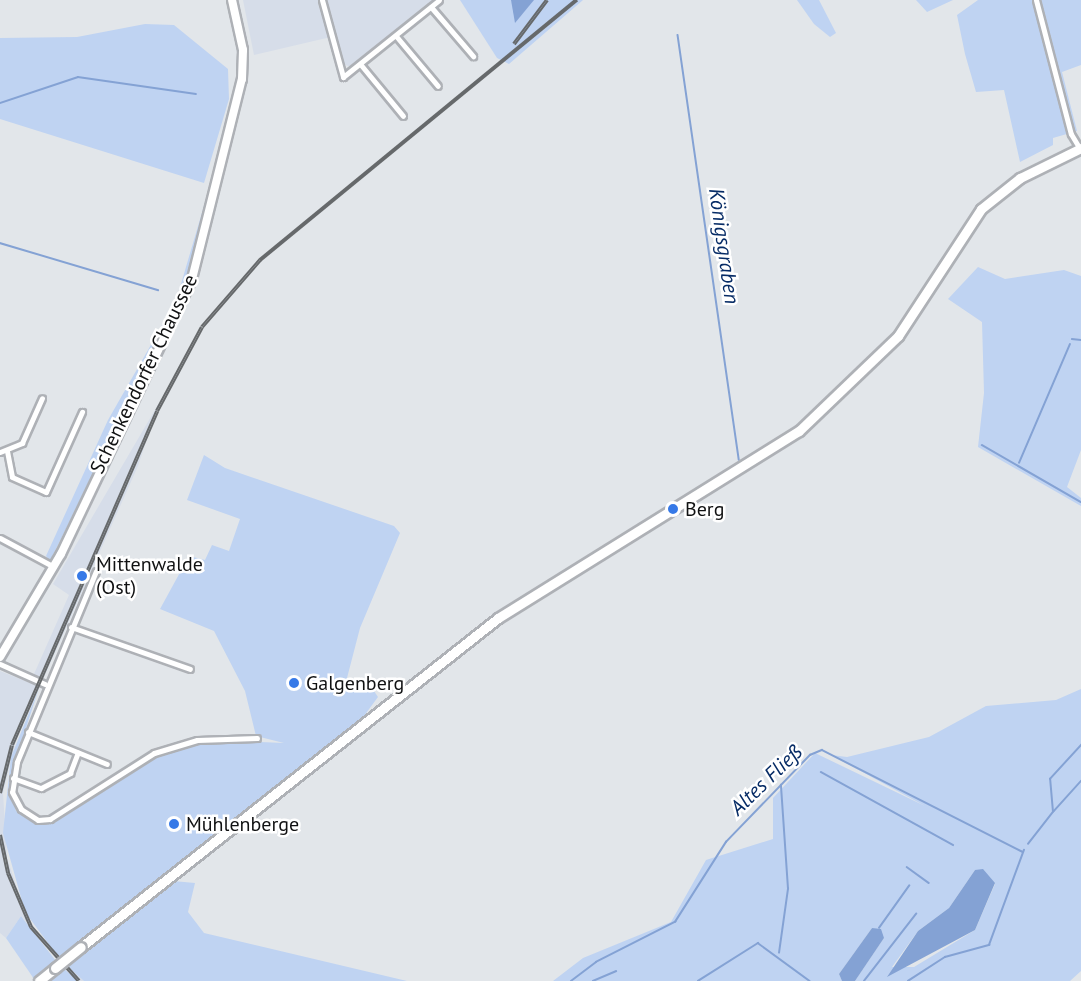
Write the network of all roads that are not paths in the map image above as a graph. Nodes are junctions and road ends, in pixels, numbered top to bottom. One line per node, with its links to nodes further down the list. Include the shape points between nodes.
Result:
1 (232, 0): 17 (main road, Schenkendorfer Chaussee, via 243,50 241,90 192,279)
2 (322, 0): 8 (street, via 344,77)
3 (439, 0): 5 (street)
4 (1035, 0): 11 (street)
5 (431, 7): 6 (street); 7 (street)
6 (396, 36): 8 (street); 9 (street)
7 (473, 56)
8 (361, 65): 10 (street)
9 (438, 86)
10 (403, 116)
11 (1080, 149): 29 (main road, bridge, via 1013,183 969,223 915,312 861,376 783,443 572,569 450,653)
12 (42, 398): 14 (street, via 22,443)
13 (82, 412): 14 (street, via 46,492 12,477)
14 (7, 451): 15 (street)
15 (0, 452)
16 (0, 538): 17 (street)
17 (54, 567): 20 (main road, Schenkendorfer Chaussee)
18 (96, 571): 19 (street)
19 (71, 627): 22 (street); 23 (street)
20 (0, 657)
21 (0, 664): 23 (street)
22 (190, 669)
23 (45, 684): 24 (street)
24 (27, 732): 26 (street); 28 (street)
25 (257, 738): 28 (street, via 196,740 154,753 44,821 18,805)
26 (78, 752): 27 (street); 28 (street, via 70,773 41,788)
27 (107, 764)
28 (13, 778)
29 (39, 981)

